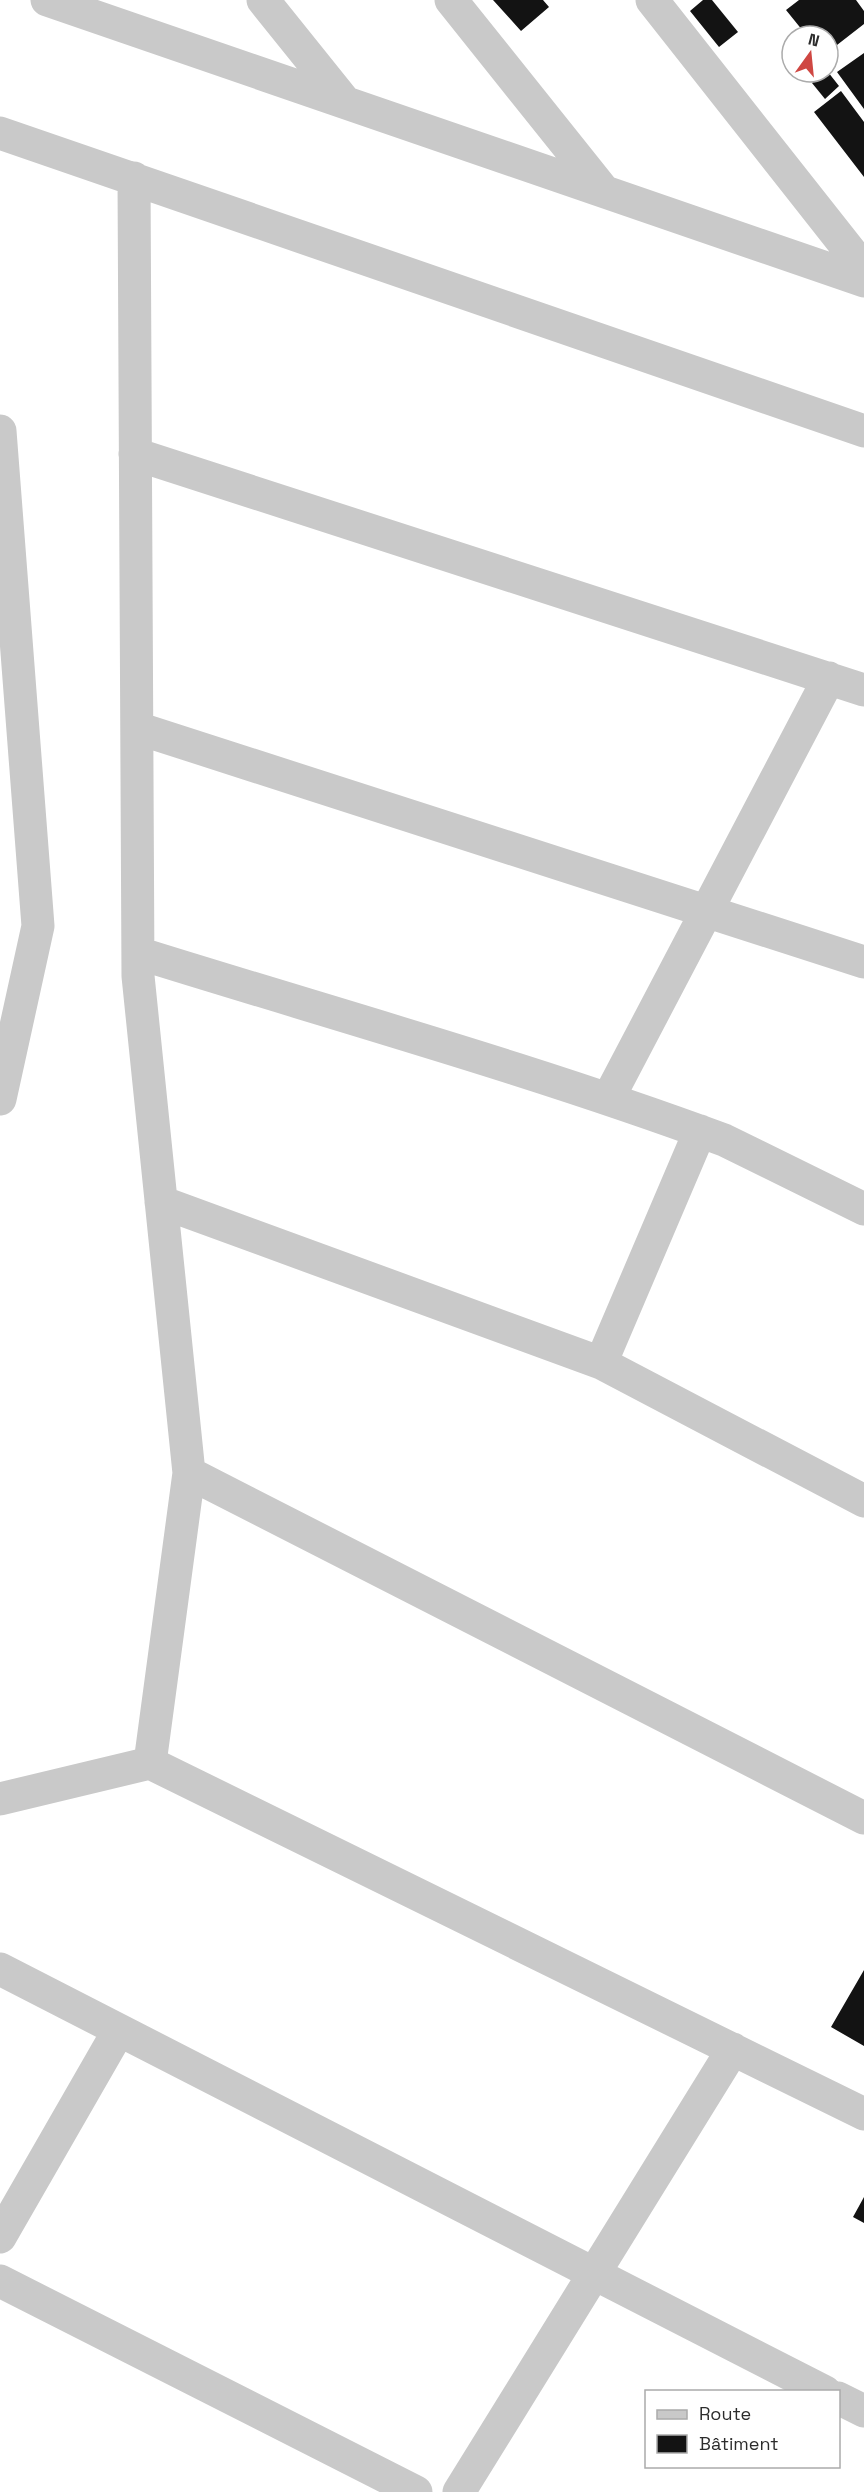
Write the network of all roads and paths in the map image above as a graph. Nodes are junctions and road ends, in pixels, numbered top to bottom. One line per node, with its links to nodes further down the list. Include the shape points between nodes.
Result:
1 (47, 0): 5 (street)
2 (263, 0): 5 (street)
3 (451, 0): 8 (street)
4 (652, 0): 9 (street)
5 (345, 102): 8 (street)
6 (0, 133): 7 (street)
7 (134, 178): 12 (street); 13 (street)
8 (603, 190): 10 (street)
9 (864, 270)
10 (864, 280)
11 (0, 431): 14 (street)
12 (864, 431)
13 (135, 454): 15 (street); 17 (street)
14 (2, 497): 18 (street)
15 (829, 678): 16 (street); 19 (street)
16 (864, 690)
17 (137, 728): 19 (street); 20 (street)
18 (14, 779): 22 (street, via 38,926)
19 (706, 911): 21 (street); 23 (street)
20 (138, 953): 23 (street); 25 (street)
21 (864, 962)
22 (0, 1099)
23 (608, 1099): 24 (street)
24 (699, 1131): 26 (street); 27 (street)
25 (161, 1202): 27 (street); 28 (street)
26 (864, 1209)
27 (602, 1363): 29 (street)
28 (189, 1473): 30 (street); 32 (street)
29 (864, 1501)
30 (150, 1763): 31 (street); 35 (street)
31 (0, 1799)
32 (864, 1818)
33 (0, 1969): 34 (street)
34 (119, 2030): 37 (street); 38 (street)
35 (732, 2049): 36 (street); 38 (street)
36 (864, 2114)
37 (0, 2237)
38 (594, 2273): 40 (street); 44 (street)
39 (0, 2281): 43 (street)
40 (823, 2390)
41 (840, 2399): 42 (street)
42 (864, 2411)
43 (416, 2492)
44 (459, 2492)

